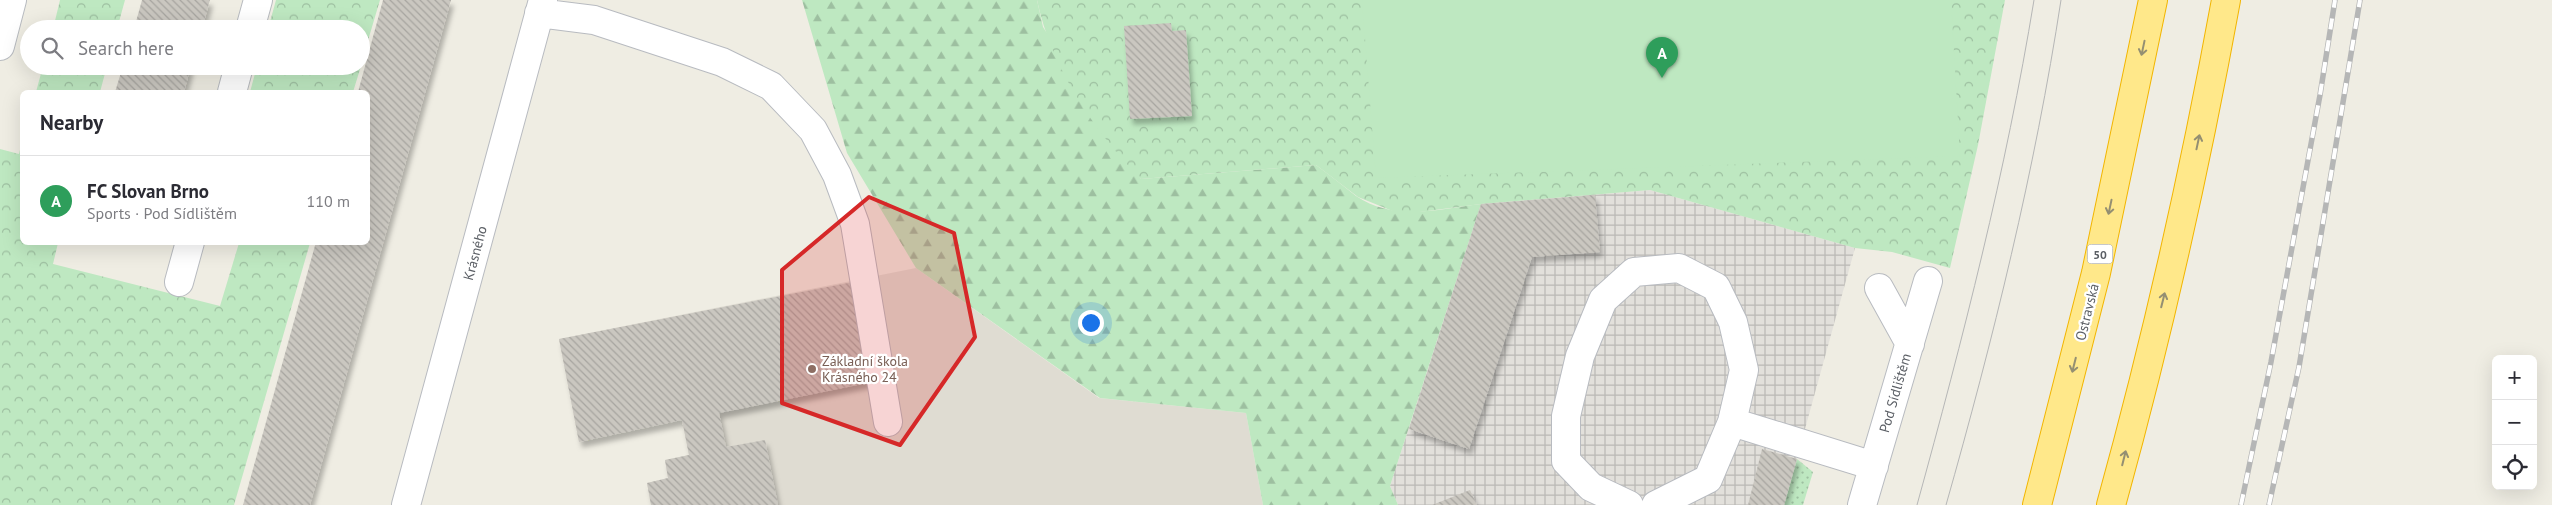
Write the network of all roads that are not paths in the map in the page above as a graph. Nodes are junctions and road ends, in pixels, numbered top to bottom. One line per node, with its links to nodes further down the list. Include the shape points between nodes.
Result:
1 (12, 0): 7 (street)
2 (258, 0): 6 (street)
3 (2153, 0): 24 (highway, Ostravská / 50, one-way to 24, via 2096,274)
4 (2226, 0): 25 (highway, one-way to 4, via 2168,282)
5 (541, 6): 15 (street, via 722,62 771,86 814,130 836,175 854,224); 20 (street, Krásného)
6 (252, 20)
7 (0, 46)
8 (237, 75): 9 (street)
9 (233, 90)
10 (189, 245): 12 (street)
11 (1928, 281): 14 (street, Pod Sídlištěm)
12 (179, 282)
13 (1879, 288): 14 (street)
14 (1910, 344): 17 (street, Pod Sídlištěm)
15 (888, 422)
16 (1732, 422): 17 (street); 18 (street); 19 (street, via 1744,370 1733,322 1716,287 1678,268 1634,272 1603,300 1580,356 1566,416 1566,461)
17 (1874, 466): 23 (street, Pod Sídlištěm)
18 (1706, 492): 22 (street)
19 (1585, 496): 21 (street)
20 (406, 505)
21 (1630, 505)
22 (1656, 505)
23 (1862, 505)
24 (2037, 505)
25 (2111, 505)

